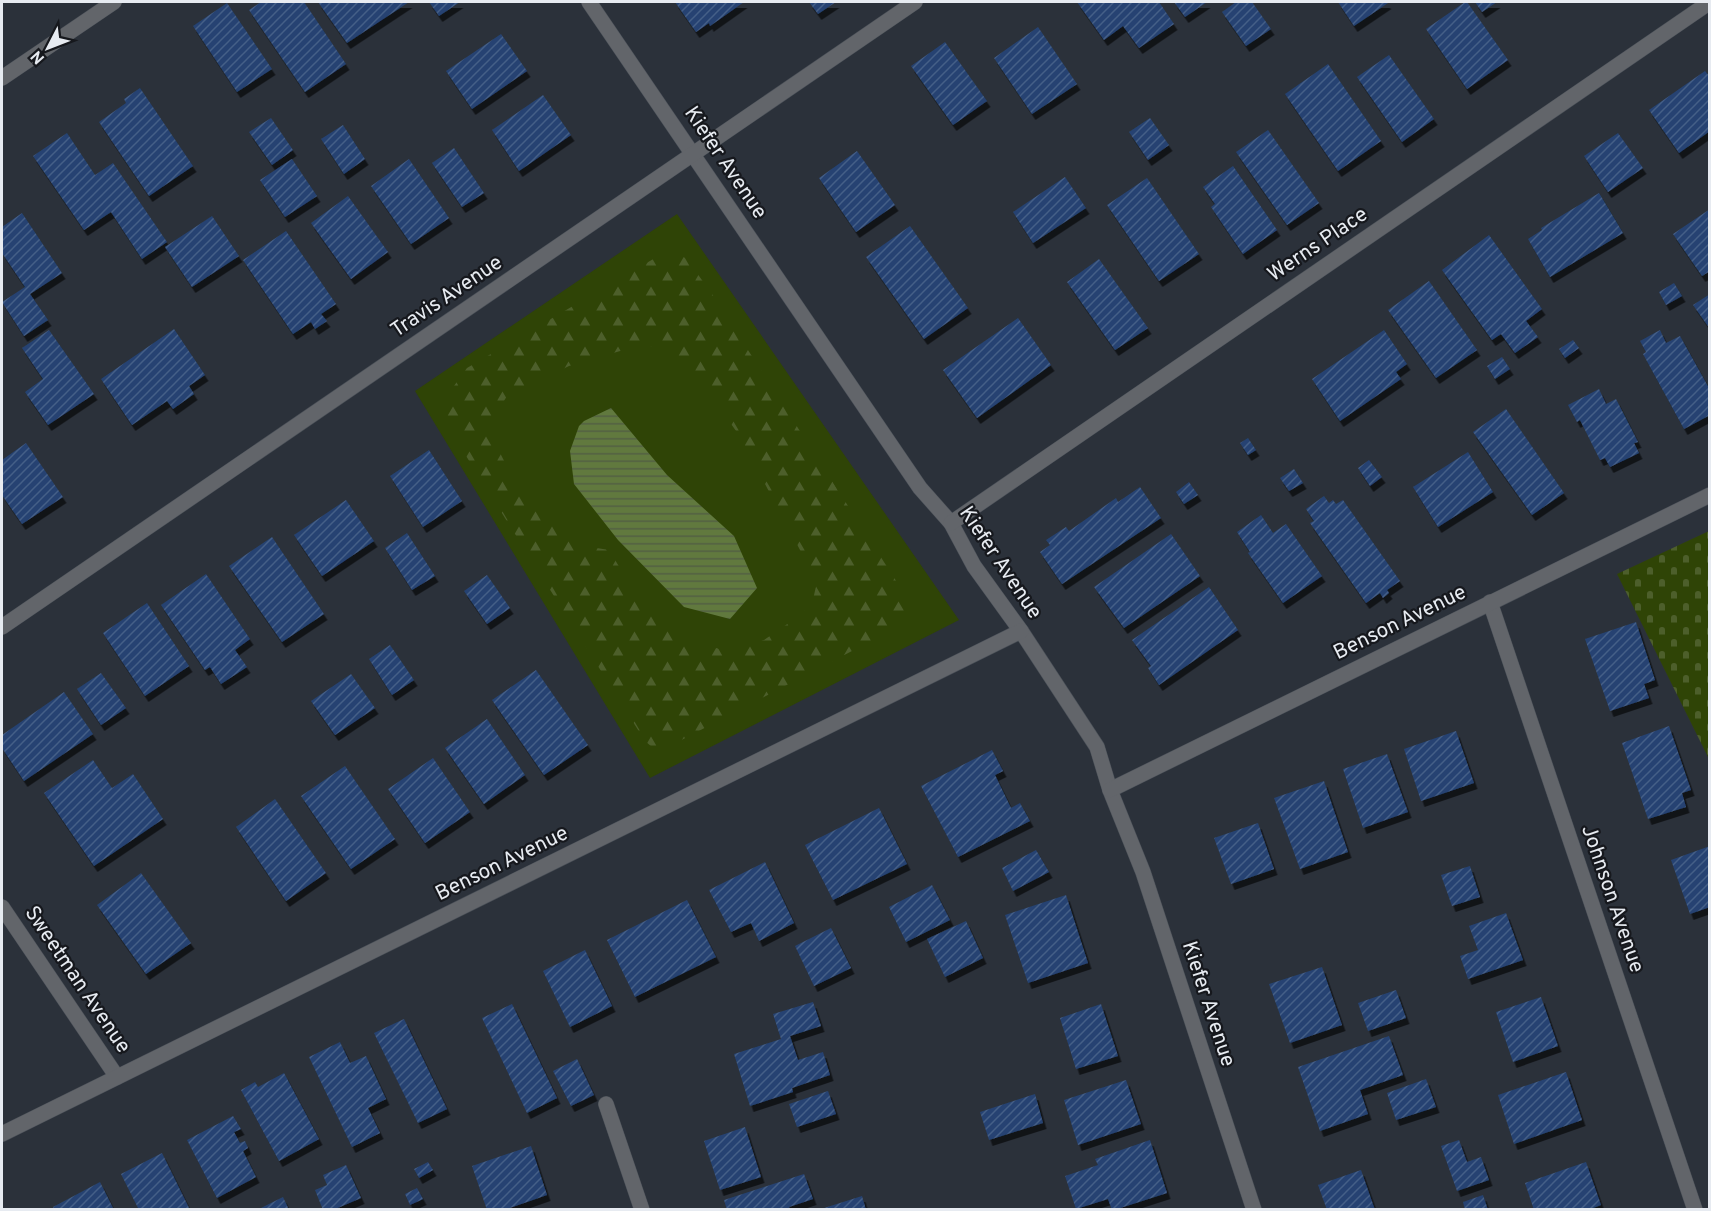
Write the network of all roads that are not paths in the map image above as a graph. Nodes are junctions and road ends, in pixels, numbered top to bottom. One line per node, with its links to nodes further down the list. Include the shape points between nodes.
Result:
1 (114, 2): 5 (street)
2 (589, 2): 6 (street, Kiefer Avenue)
3 (915, 2): 6 (street, Travis Avenue)
4 (1710, 2): 8 (street, Werns Place)
5 (2, 78)
6 (693, 154): 8 (street, Kiefer Avenue, via 920,488); 10 (street, Travis Avenue)
7 (1710, 495): 9 (street, Benson Avenue)
8 (951, 523): 11 (street, Kiefer Avenue, via 974,566)
9 (1490, 602): 12 (street, Benson Avenue); 19 (street, Johnson Avenue)
10 (2, 627)
11 (1021, 631): 12 (street, Kiefer Avenue, via 1097,747); 14 (street, Benson Avenue)
12 (1110, 790): 18 (street, Kiefer Avenue, via 1143,872)
13 (2, 907): 14 (street, Sweetman Avenue)
14 (117, 1077): 16 (street, Benson Avenue)
15 (606, 1104): 17 (street)
16 (2, 1134)
17 (642, 1209)
18 (1254, 1209)
19 (1695, 1209)

